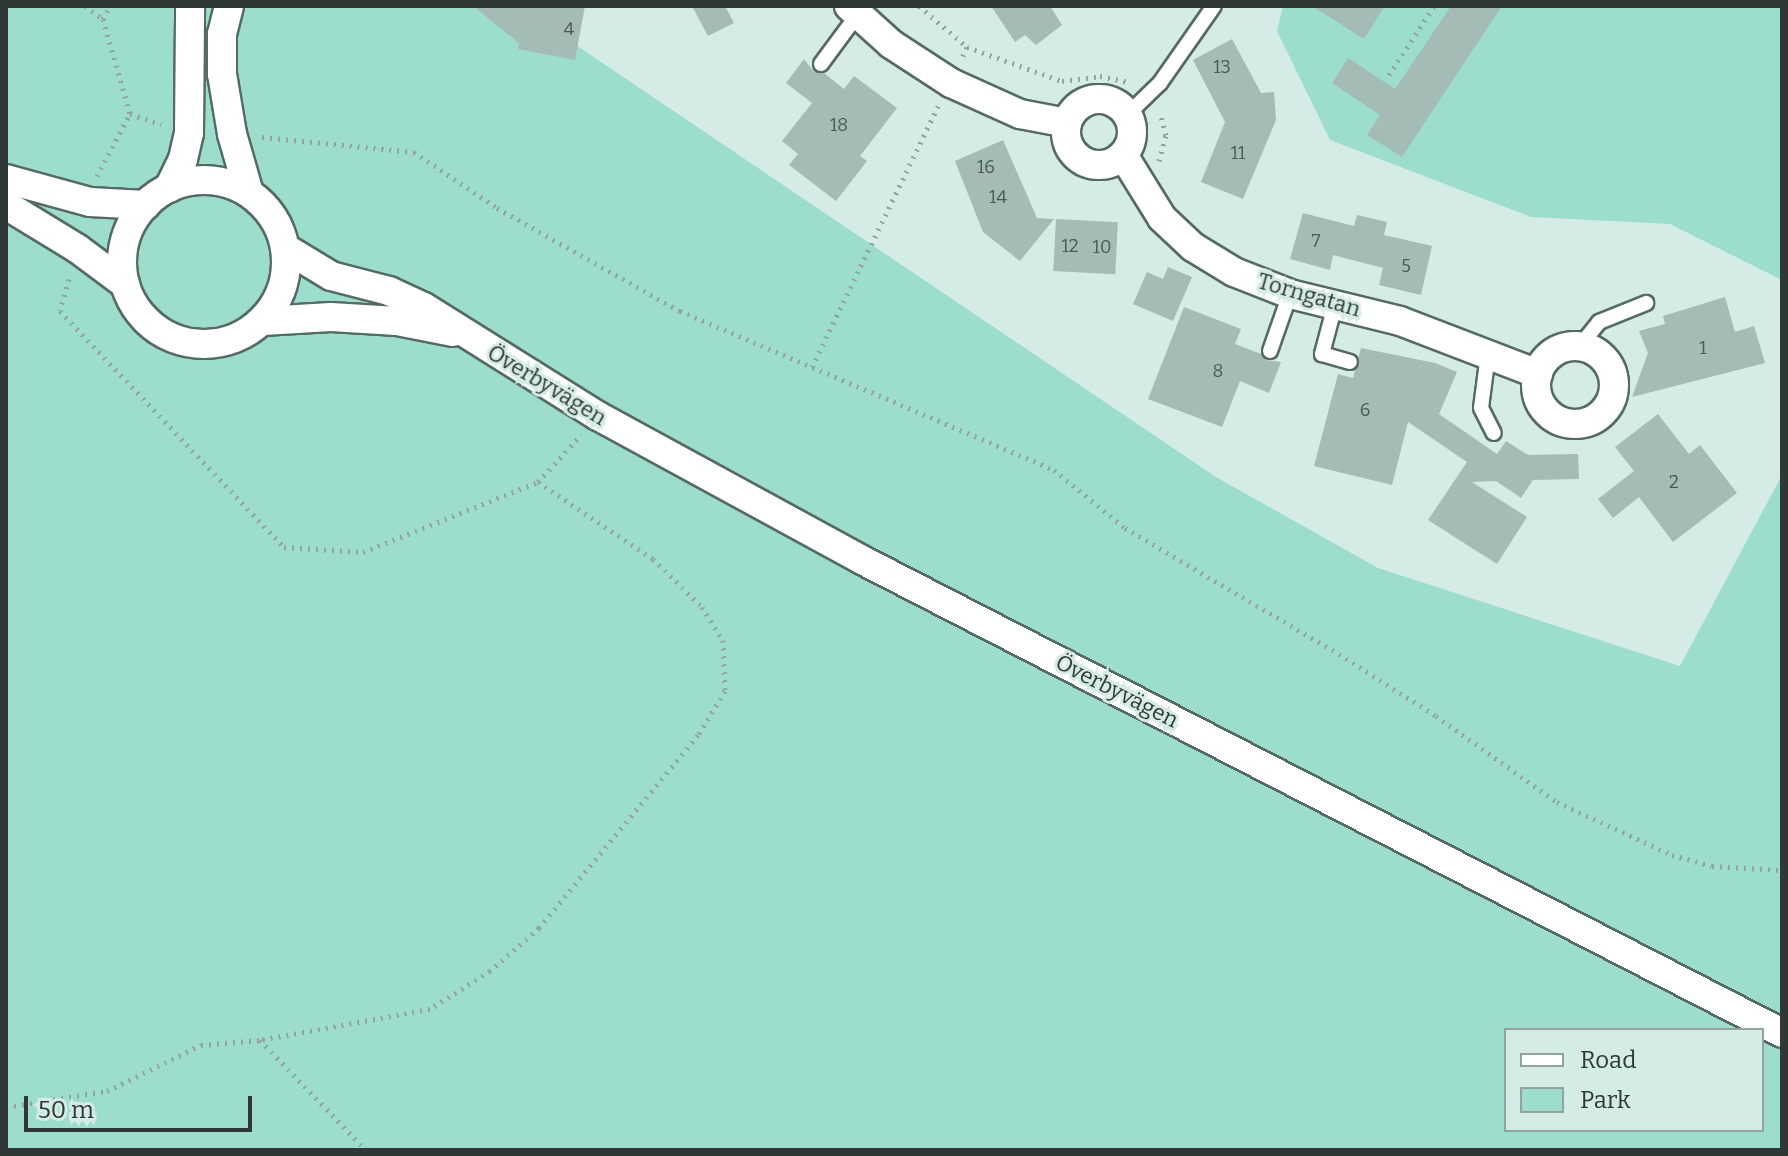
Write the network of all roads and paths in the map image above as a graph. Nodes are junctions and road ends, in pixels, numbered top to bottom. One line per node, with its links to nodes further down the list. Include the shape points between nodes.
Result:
1 (85, 6): 9 (path)
2 (110, 6): 9 (path)
3 (190, 6): 18 (street)
4 (229, 6): 19 (street, via 222,34 222,74)
5 (919, 6): 10 (path)
6 (1214, 6): 14 (lane)
7 (1434, 6): 12 (path)
8 (854, 10): 11 (lane); 13 (street, via 891,44)
9 (103, 19): 15 (path)
10 (967, 47): 13 (path); 14 (path, via 1062,81 1119,78)
11 (821, 64)
12 (1389, 75)
13 (951, 83): 17 (street, via 1020,114); 40 (path)
14 (1149, 95): 16 (lane); 23 (path, via 1166,135 1162,157)
15 (130, 114): 18 (path); 25 (path, via 99,168)
16 (1127, 115): 17 (street, via 1111,101 1089,101); 20 (street, via 1132,136)
17 (1067, 123): 20 (street, via 1069,145 1083,161 1104,165)
18 (189, 133): 22 (street)
19 (232, 134): 24 (street); 40 (path, via 414,152 497,208 680,311)
20 (1123, 155): 23 (street, Torngatan)
21 (6, 179): 25 (street)
22 (169, 188): 24 (street, via 201,180); 27 (street)
23 (1141, 189): 31 (street, Torngatan, via 1193,247 1234,272)
24 (249, 193): 28 (street, via 273,217)
25 (90, 202): 27 (street)
26 (6, 205): 29 (street)
27 (146, 205): 30 (street, via 127,233)
28 (285, 248): 34 (street, via 283,287); 35 (street, Överbyvägen, via 331,276 389,291 424,307)
29 (78, 249): 30 (street); 44 (path, via 60,311 284,547 363,552)
30 (125, 284): 34 (street, via 143,317 174,339 202,344 230,340)
31 (1290, 294): 33 (street, Torngatan); 37 (lane)
32 (1646, 303): 36 (lane, via 1599,322)
33 (1335, 305): 38 (street, Torngatan, via 1400,321); 39 (lane, via 1322,354)
34 (263, 321): 35 (street, Överbyvägen, via 331,317 397,321)
35 (462, 333): 42 (street, Överbyvägen)
36 (1579, 347): 41 (street, via 1554,353); 41 (street, via 1592,350 1610,368 1613,394 1600,415 1577,424 1554,417 1539,398)
37 (1270, 351)
38 (1488, 353): 41 (street, Torngatan); 43 (lane, via 1481,408)
39 (1350, 362)
40 (812, 367): 45 (path, via 1054,470 1125,528 1376,677 1557,802 1672,855 1712,866)
41 (1538, 374)
42 (598, 416): 44 (path); 46 (street, Överbyvägen, via 862,560)
43 (1494, 433)
44 (538, 482): 47 (path, via 653,559 702,607 723,640 725,691 698,735 539,928 490,971 430,1009)
45 (1782, 870)
46 (1782, 1033)
47 (260, 1040): 48 (path, via 201,1045 107,1091); 49 (path)
48 (6, 1107)
49 (366, 1150)

